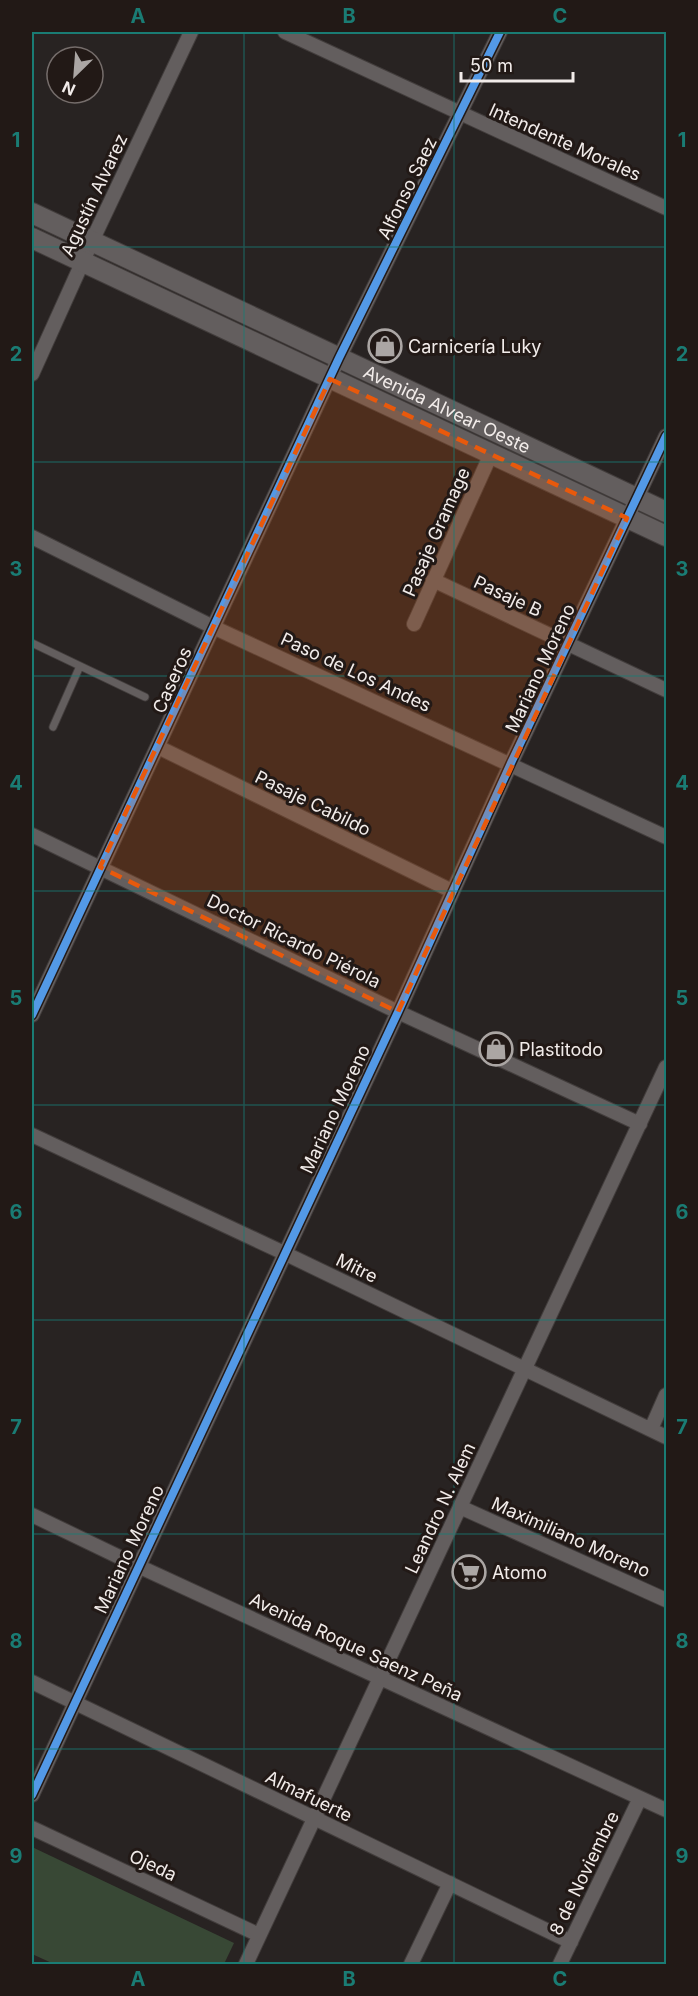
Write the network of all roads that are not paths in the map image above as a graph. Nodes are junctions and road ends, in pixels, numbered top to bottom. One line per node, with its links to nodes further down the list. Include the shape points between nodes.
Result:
1 (191, 32): 8 (street, Agustín Alvarez)
2 (285, 32): 4 (street, Intendente Morales)
3 (500, 32): 4 (street, Alfonso Saez)
4 (460, 114): 5 (street, Intendente Morales); 10 (street, Alfonso Saez)
5 (666, 208)
6 (32, 213): 8 (main road, Avenida Alvear Oeste)
7 (32, 238): 9 (main road, Avenida Alvear Oeste)
8 (92, 241): 9 (street, Agustín Alvarez); 10 (main road, Avenida Alvear Oeste)
9 (82, 263): 11 (street, Agustín Alvarez); 12 (main road, Avenida Alvear Oeste)
10 (339, 358): 12 (street, Caseros); 15 (main road, Avenida Alvear Oeste)
11 (32, 374)
12 (330, 379): 14 (main road, Avenida Alvear Oeste); 22 (street, Caseros)
13 (666, 436): 15 (street, Mariano Moreno)
14 (491, 454): 17 (main road, Avenida Alvear Oeste); 20 (street, Pasaje Gramage)
15 (636, 498): 16 (main road, Avenida Alvear Oeste); 17 (street, Mariano Moreno)
16 (666, 512)
17 (627, 518): 18 (main road, Avenida Alvear Oeste); 24 (street, Mariano Moreno)
18 (666, 536)
19 (32, 537): 22 (street, Paso de Los Andes)
20 (434, 580): 21 (street, Pasaje Gramage); 24 (street, Pasaje B)
21 (414, 624)
22 (213, 627): 29 (street, Caseros); 30 (street, Paso de Los Andes)
23 (32, 643): 25 (lane)
24 (568, 644): 26 (street, Pasaje B); 30 (street, Mariano Moreno)
25 (80, 666): 27 (lane); 28 (lane)
26 (666, 690)
27 (145, 697)
28 (53, 727)
29 (158, 747): 33 (street, Caseros); 34 (street, Pasaje Cabildo)
30 (511, 763): 32 (street, Paso de Los Andes); 34 (street, Mariano Moreno)
31 (32, 835): 33 (street, Doctor Ricardo Piérola)
32 (666, 837)
33 (100, 867): 35 (street, Doctor Ricardo Piérola); 36 (street, Caseros)
34 (452, 891): 35 (street, Mariano Moreno)
35 (398, 1012): 38 (street, Doctor Ricardo Piérola); 40 (street, Mariano Moreno)
36 (32, 1015)
37 (666, 1067): 38 (street, Leandro N. Alem)
38 (640, 1124): 41 (street, Leandro N. Alem)
39 (32, 1135): 40 (street, Mitre)
40 (284, 1253): 41 (street, Mitre); 47 (street, Mariano Moreno)
41 (525, 1369): 43 (street, Mitre); 45 (street, Leandro N. Alem)
42 (666, 1395): 43 (street)
43 (651, 1429): 44 (street, Mitre)
44 (666, 1437)
45 (460, 1507): 48 (street, Maximiliano Moreno); 49 (street, Leandro N. Alem)
46 (32, 1515): 47 (street, Avenida Roque Saenz Peña)
47 (138, 1566): 49 (street, Avenida Roque Saenz Peña); 51 (street, Mariano Moreno)
48 (666, 1600)
49 (380, 1678): 53 (street, Avenida Roque Saenz Peña); 55 (street, Leandro N. Alem)
50 (32, 1682): 51 (street, Almafuerte)
51 (75, 1703): 52 (street, Mariano Moreno); 55 (street, Almafuerte)
52 (32, 1795)
53 (640, 1798): 54 (street, Avenida Roque Saenz Peña); 59 (street, 8 de Noviembre)
54 (666, 1810)
55 (314, 1818): 57 (street, Almafuerte); 58 (street, Leandro N. Alem)
56 (32, 1828): 58 (street, Ojeda)
57 (450, 1883): 59 (street, Almafuerte); 61 (street)
58 (260, 1935): 60 (street, Leandro N. Alem)
59 (571, 1942): 62 (street, 8 de Noviembre)
60 (246, 1965)
61 (411, 1965)
62 (560, 1965)

